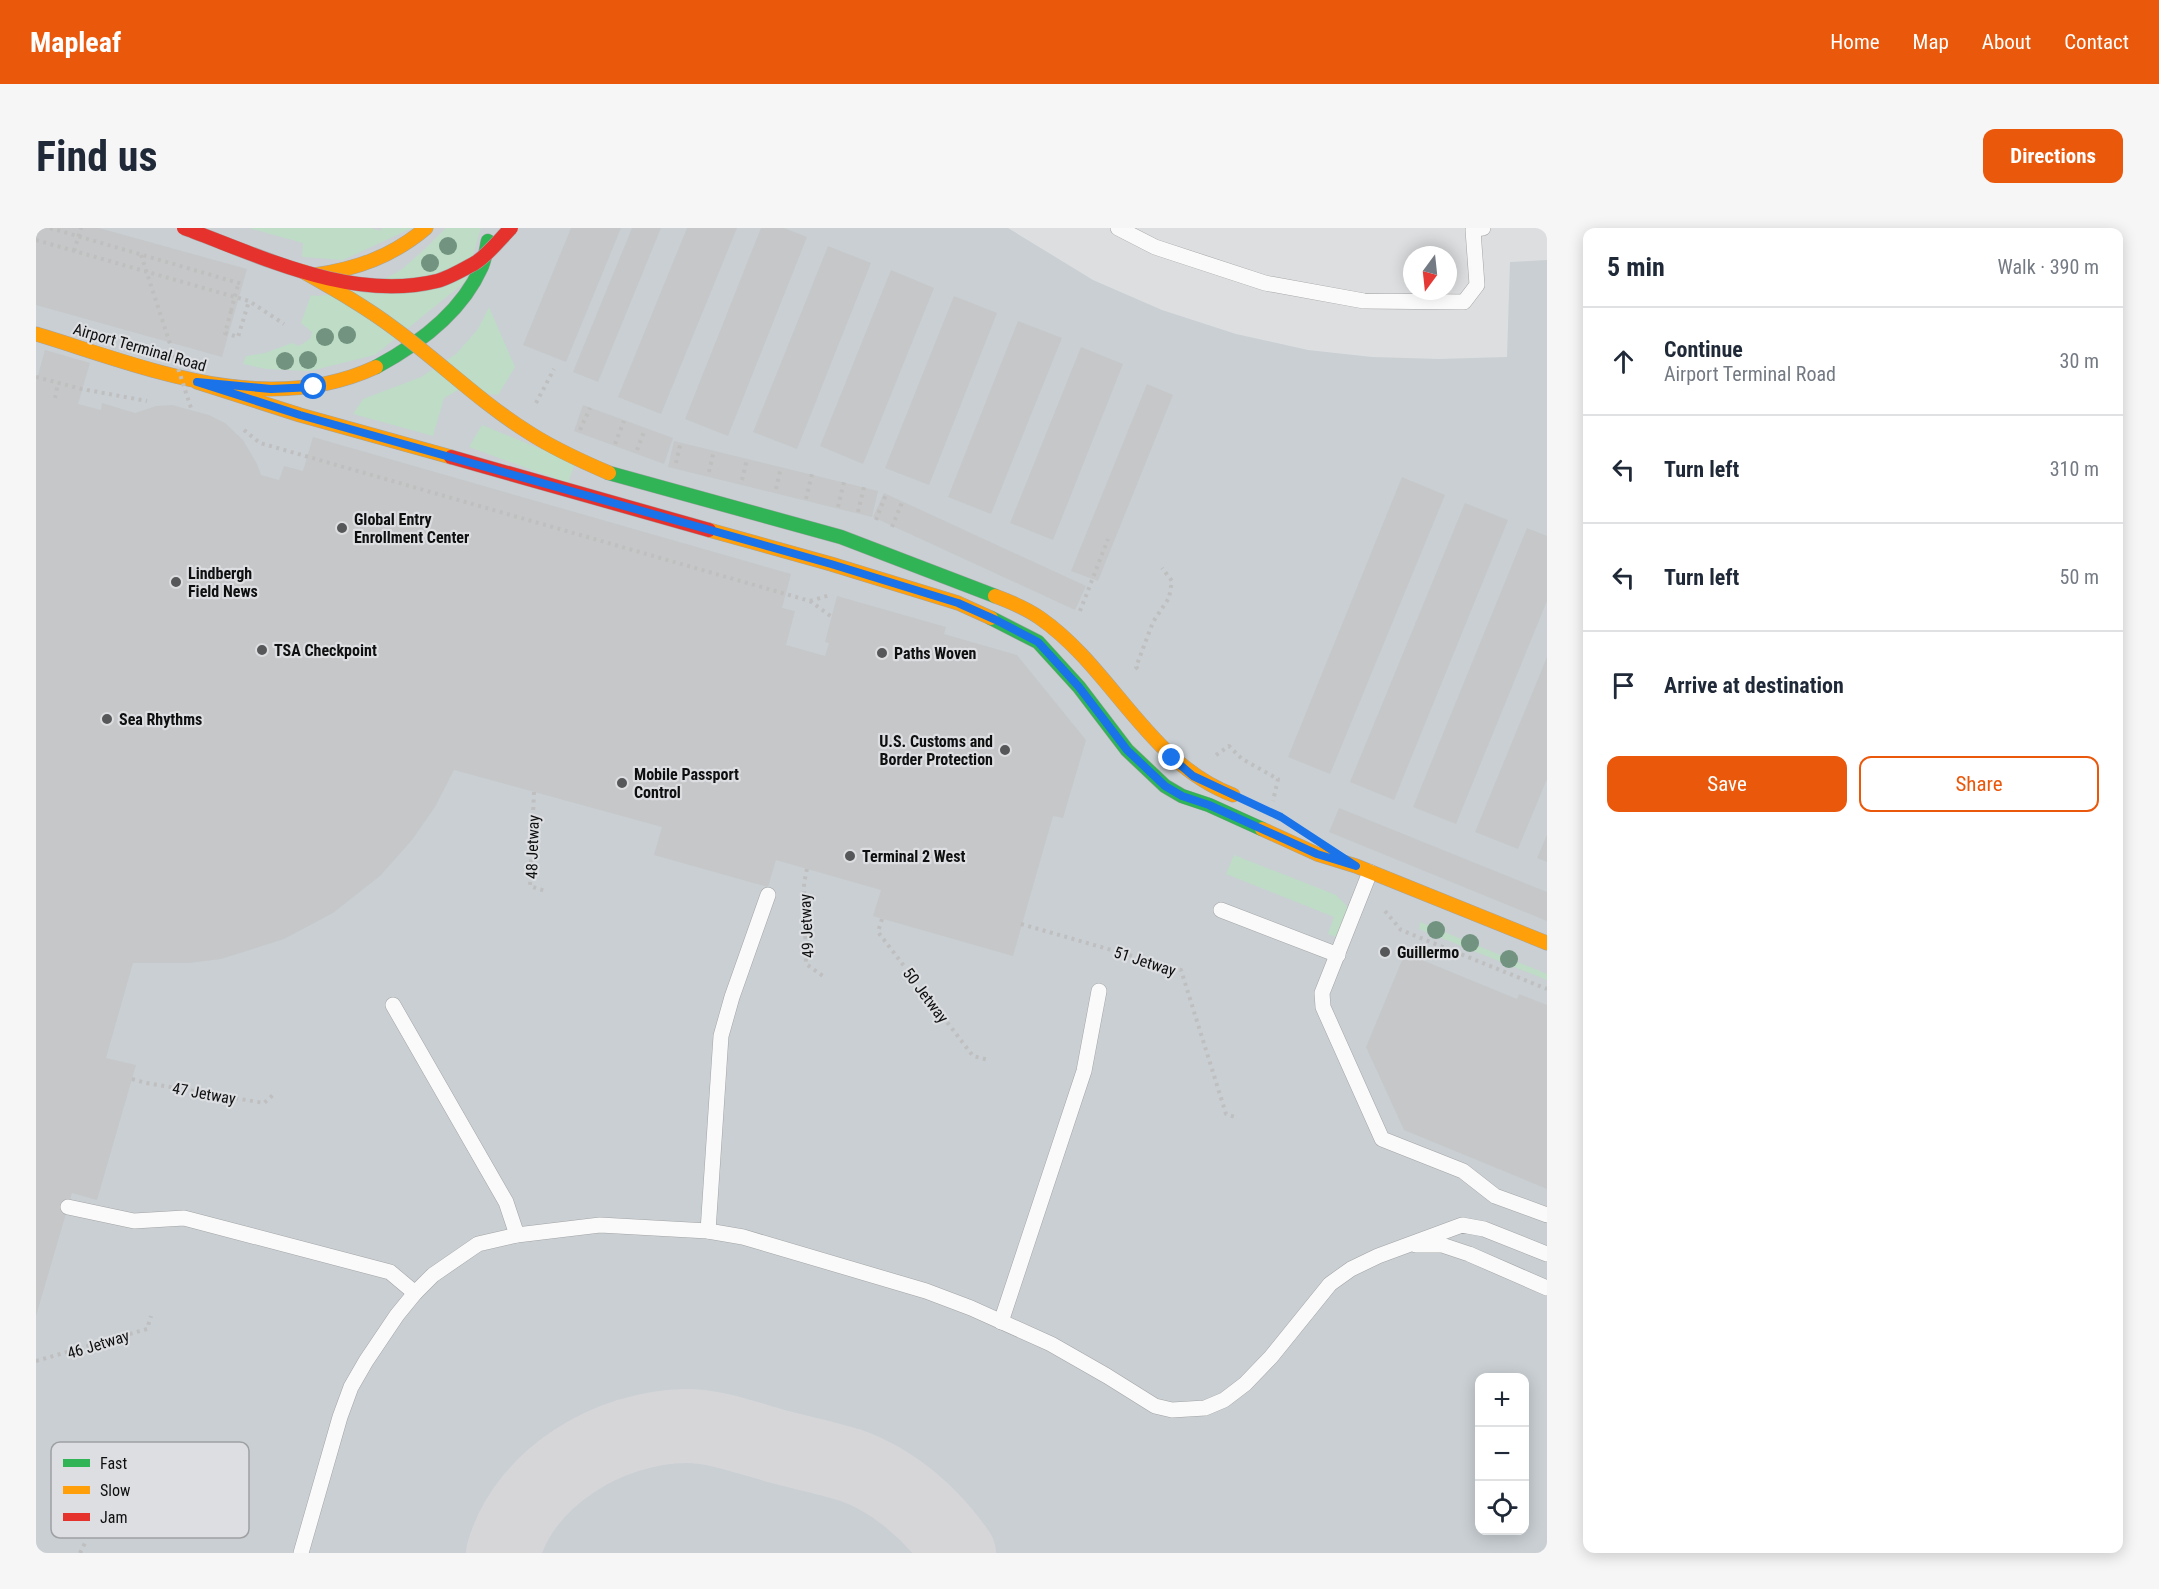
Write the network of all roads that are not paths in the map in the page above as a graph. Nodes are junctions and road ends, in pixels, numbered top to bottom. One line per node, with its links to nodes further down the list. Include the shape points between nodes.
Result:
1 (184, 228): 10 (main road, bridge)
2 (215, 228): 9 (lane)
3 (220, 228): 9 (lane)
4 (426, 228): 9 (main road, via 394,252 374,261 336,273 314,275 265,267)
5 (491, 228): 12 (main road, Airport Terminal Road, via 481,271 457,302 404,353 368,372 337,383 297,389)
6 (511, 228): 10 (main road, bridge, via 500,243 470,268 445,280 405,288)
7 (1118, 228): 8 (lane, via 1155,247 1265,283 1364,301 1464,302 1477,285 1473,230)
8 (1484, 228)
9 (230, 241)
10 (302, 271): 13 (main road, bridge, via 382,319 513,423 567,456 609,473 841,537 1037,614 1063,635 1181,766 1205,783)
11 (36, 334): 12 (main road, Airport Terminal Road)
12 (197, 382): 15 (main road, via 958,603 1038,642 1079,687 1127,750 1165,786 1317,854)
13 (1244, 800)
14 (1310, 835): 15 (main road)
15 (1363, 869): 18 (main road); 19 (lane)
16 (768, 895): 24 (lane, via 721,1036)
17 (1221, 910): 19 (lane)
18 (1547, 943)
19 (1338, 955): 23 (lane, via 1322,993 1323,1007 1382,1139 1463,1171 1495,1196)
20 (1099, 991): 30 (lane, via 1084,1071)
21 (393, 1005): 25 (lane, via 506,1202)
22 (68, 1207): 29 (lane, via 134,1221 184,1218 390,1272)
23 (1547, 1215)
24 (708, 1231): 25 (lane, via 600,1225); 30 (lane, via 742,1237 926,1291)
25 (518, 1235): 29 (lane, via 478,1244 433,1275)
26 (1410, 1245): 27 (lane, via 1462,1225 1484,1228); 28 (lane, via 1442,1245); 30 (lane, via 1351,1269 1330,1284 1245,1384 1224,1400 1205,1407 1172,1410 1155,1406 1051,1344)
27 (1547, 1254)
28 (1547, 1288)
29 (415, 1293): 31 (lane, via 351,1387)
30 (1001, 1322)
31 (301, 1553)

